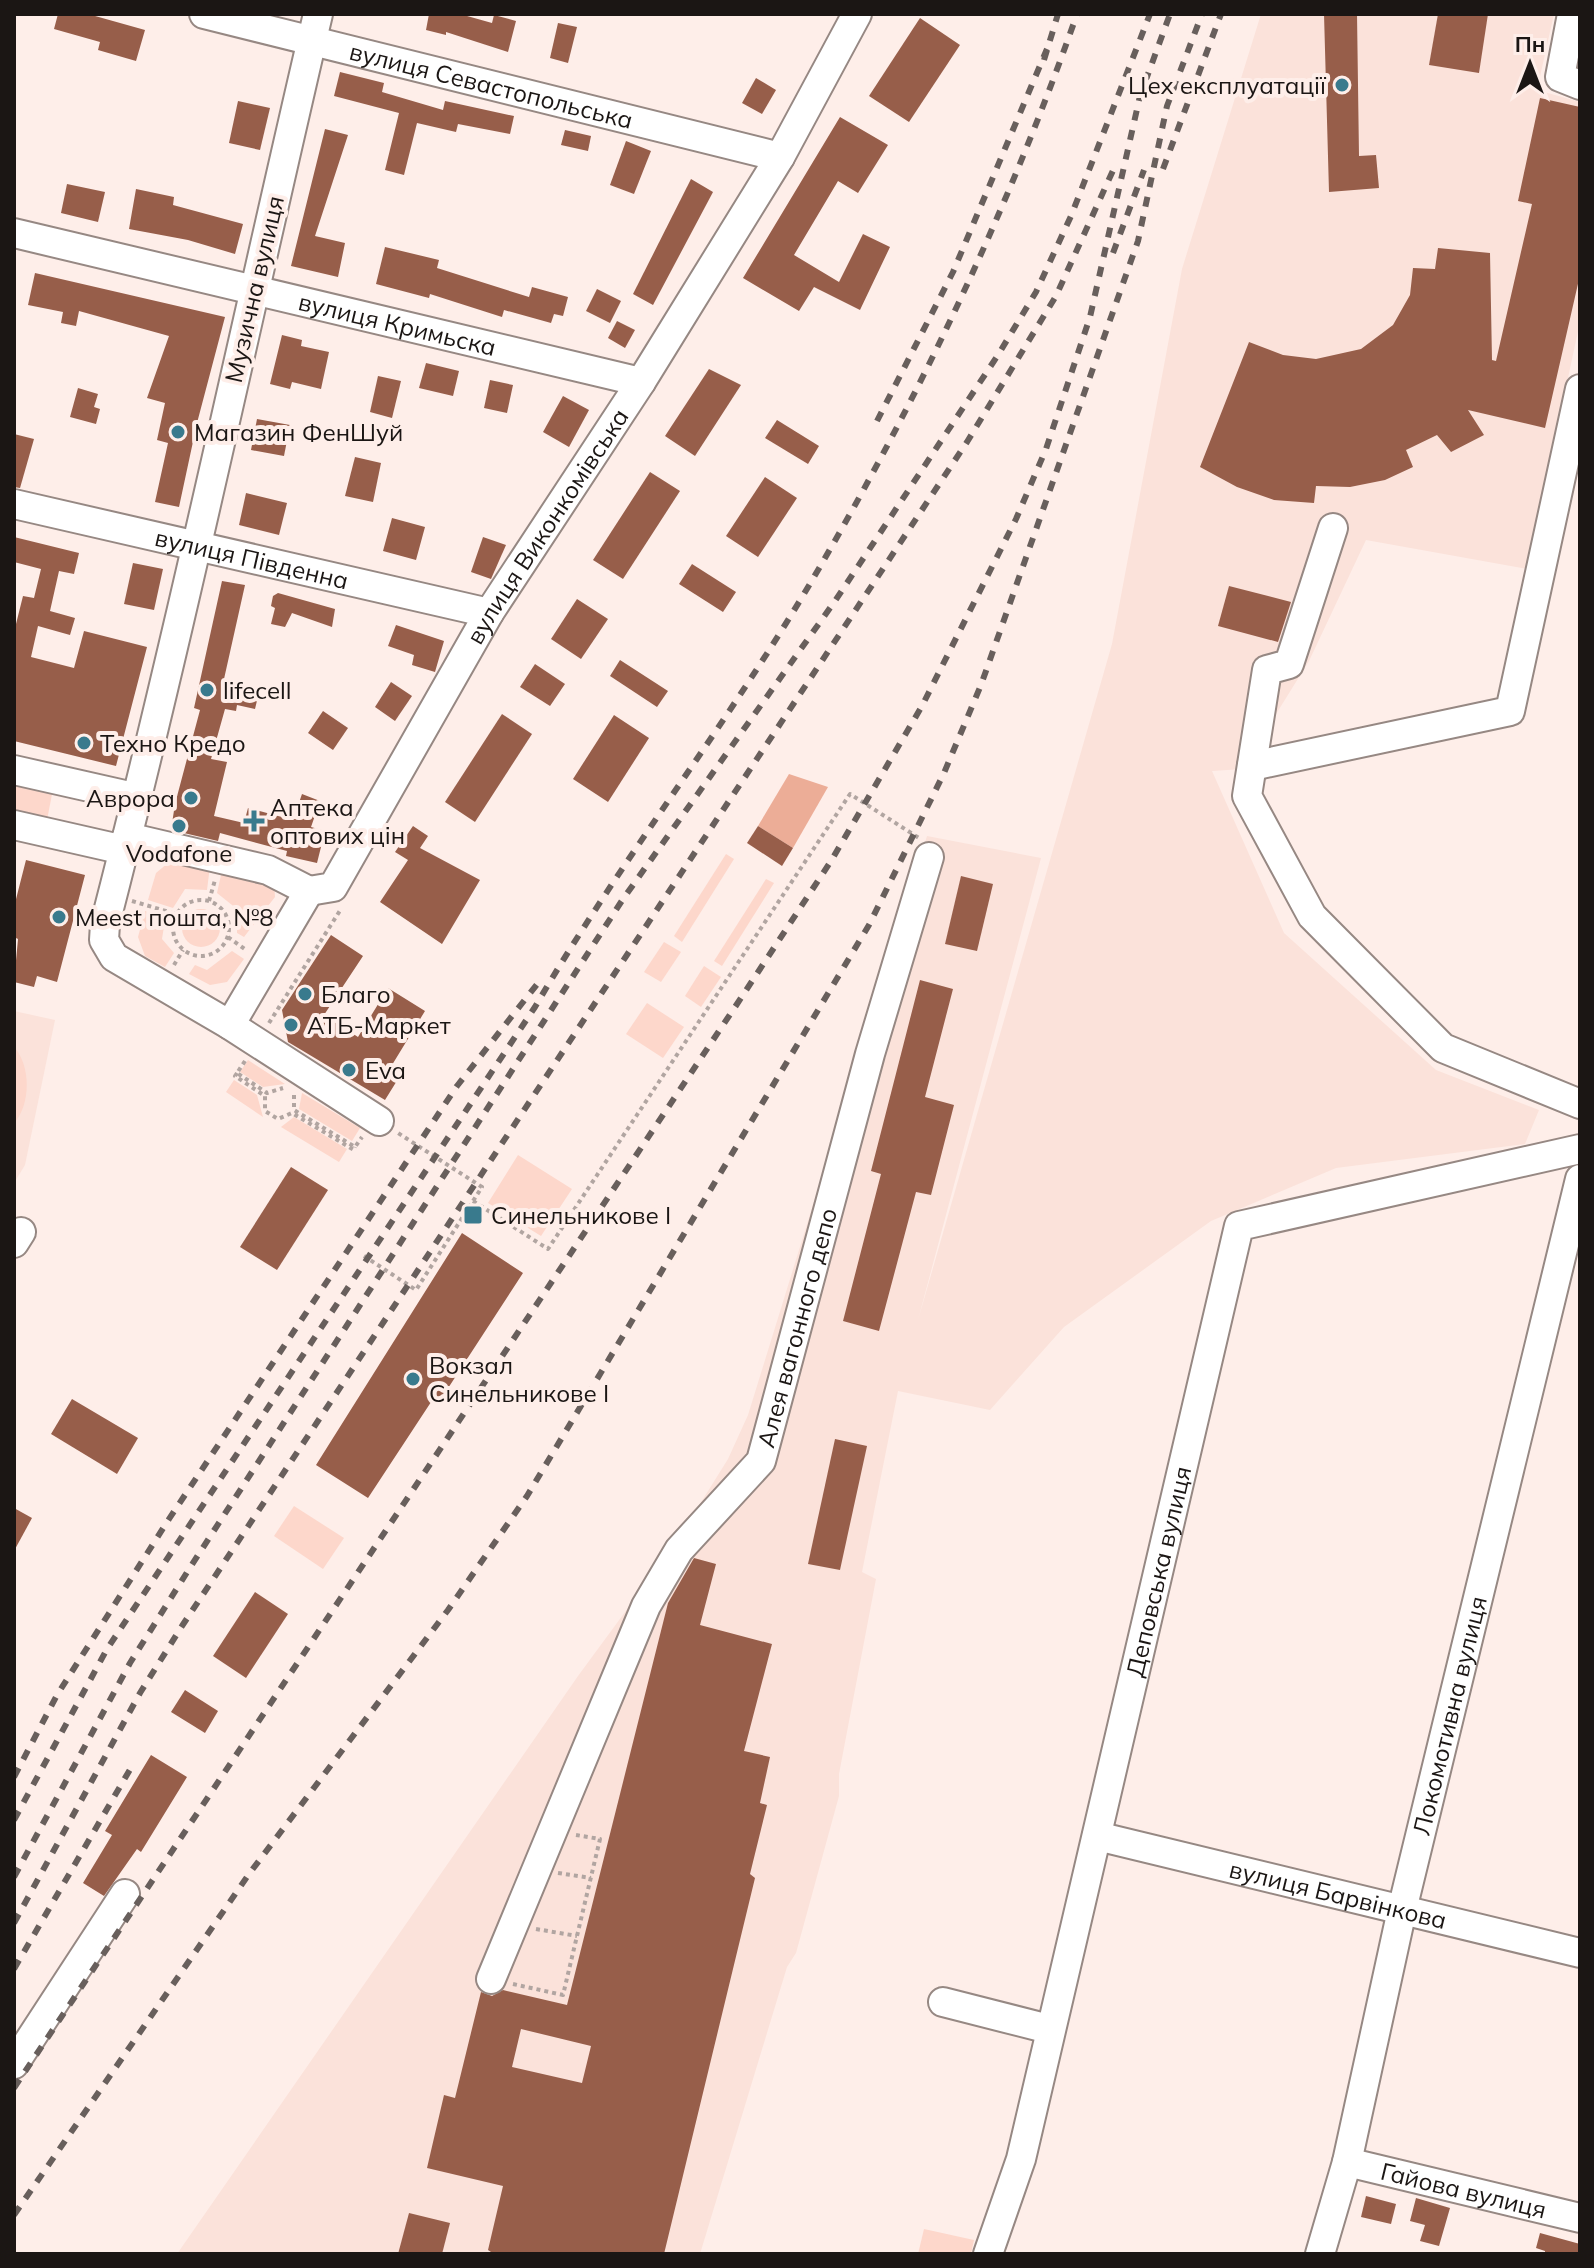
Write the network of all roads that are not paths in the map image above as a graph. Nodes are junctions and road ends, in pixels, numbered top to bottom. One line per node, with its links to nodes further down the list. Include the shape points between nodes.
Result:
1 (204, 14): 4 (street, вулиця Севастопольська)
2 (857, 14): 6 (street, вулиця Виконкомівська)
3 (1572, 14): 5 (street)
4 (315, 27): 6 (street, вулиця Севастопольська); 8 (street, Музична вулиця)
5 (1570, 81)
6 (780, 157): 9 (street, вулиця Виконкомівська)
7 (14, 233): 8 (street, вулиця Кримьска)
8 (253, 288): 9 (street, вулиця Кримьска); 13 (street, Музична вулиця)
9 (641, 382): 14 (street, вулиця Виконкомівська)
10 (1580, 389): 15 (street, via 1510,711)
11 (14, 504): 13 (street, вулиця Південна)
12 (1333, 528): 15 (street, via 1289,664 1267,670)
13 (199, 547): 14 (street, вулиця Південна); 17 (street, Музична вулиця)
14 (489, 613): 21 (street, вулиця Виконкомівська)
15 (1252, 766): 23 (street, via 1247,796 1312,916 1443,1048)
16 (14, 770): 17 (street)
17 (138, 798): 19 (street, Музична вулиця)
18 (14, 825): 19 (street)
19 (126, 843): 21 (street, via 268,870); 22 (street, Музична вулиця, via 104,940 114,957)
20 (929, 857): 31 (street, Алея вагонного депо, via 870,1054 761,1461 679,1550 646,1606)
21 (321, 889): 22 (street, вулиця Виконкомівська)
22 (230, 1025): 24 (street, Музична вулиця)
23 (1580, 1104)
24 (376, 1120)
25 (1580, 1149): 27 (street, Деповська вулиця, via 1239,1226)
26 (1580, 1179): 29 (street, Локомотивна вулиця)
27 (1097, 1836): 29 (street, вулиця Барвінкова); 33 (street, Деповська вулиця)
28 (125, 1894): 34 (street)
29 (1402, 1910): 30 (street, вулиця Барвінкова); 35 (street, Локомотивна вулиця)
30 (1580, 1953)
31 (491, 1979)
32 (943, 2002): 33 (street)
33 (1049, 2029): 37 (street, Деповська вулиця, via 1021,2159)
34 (14, 2064)
35 (1347, 2162): 36 (street, Гайова вулиця); 38 (street, Локомотивна вулиця)
36 (1580, 2218)
37 (988, 2254)
38 (1320, 2254)

